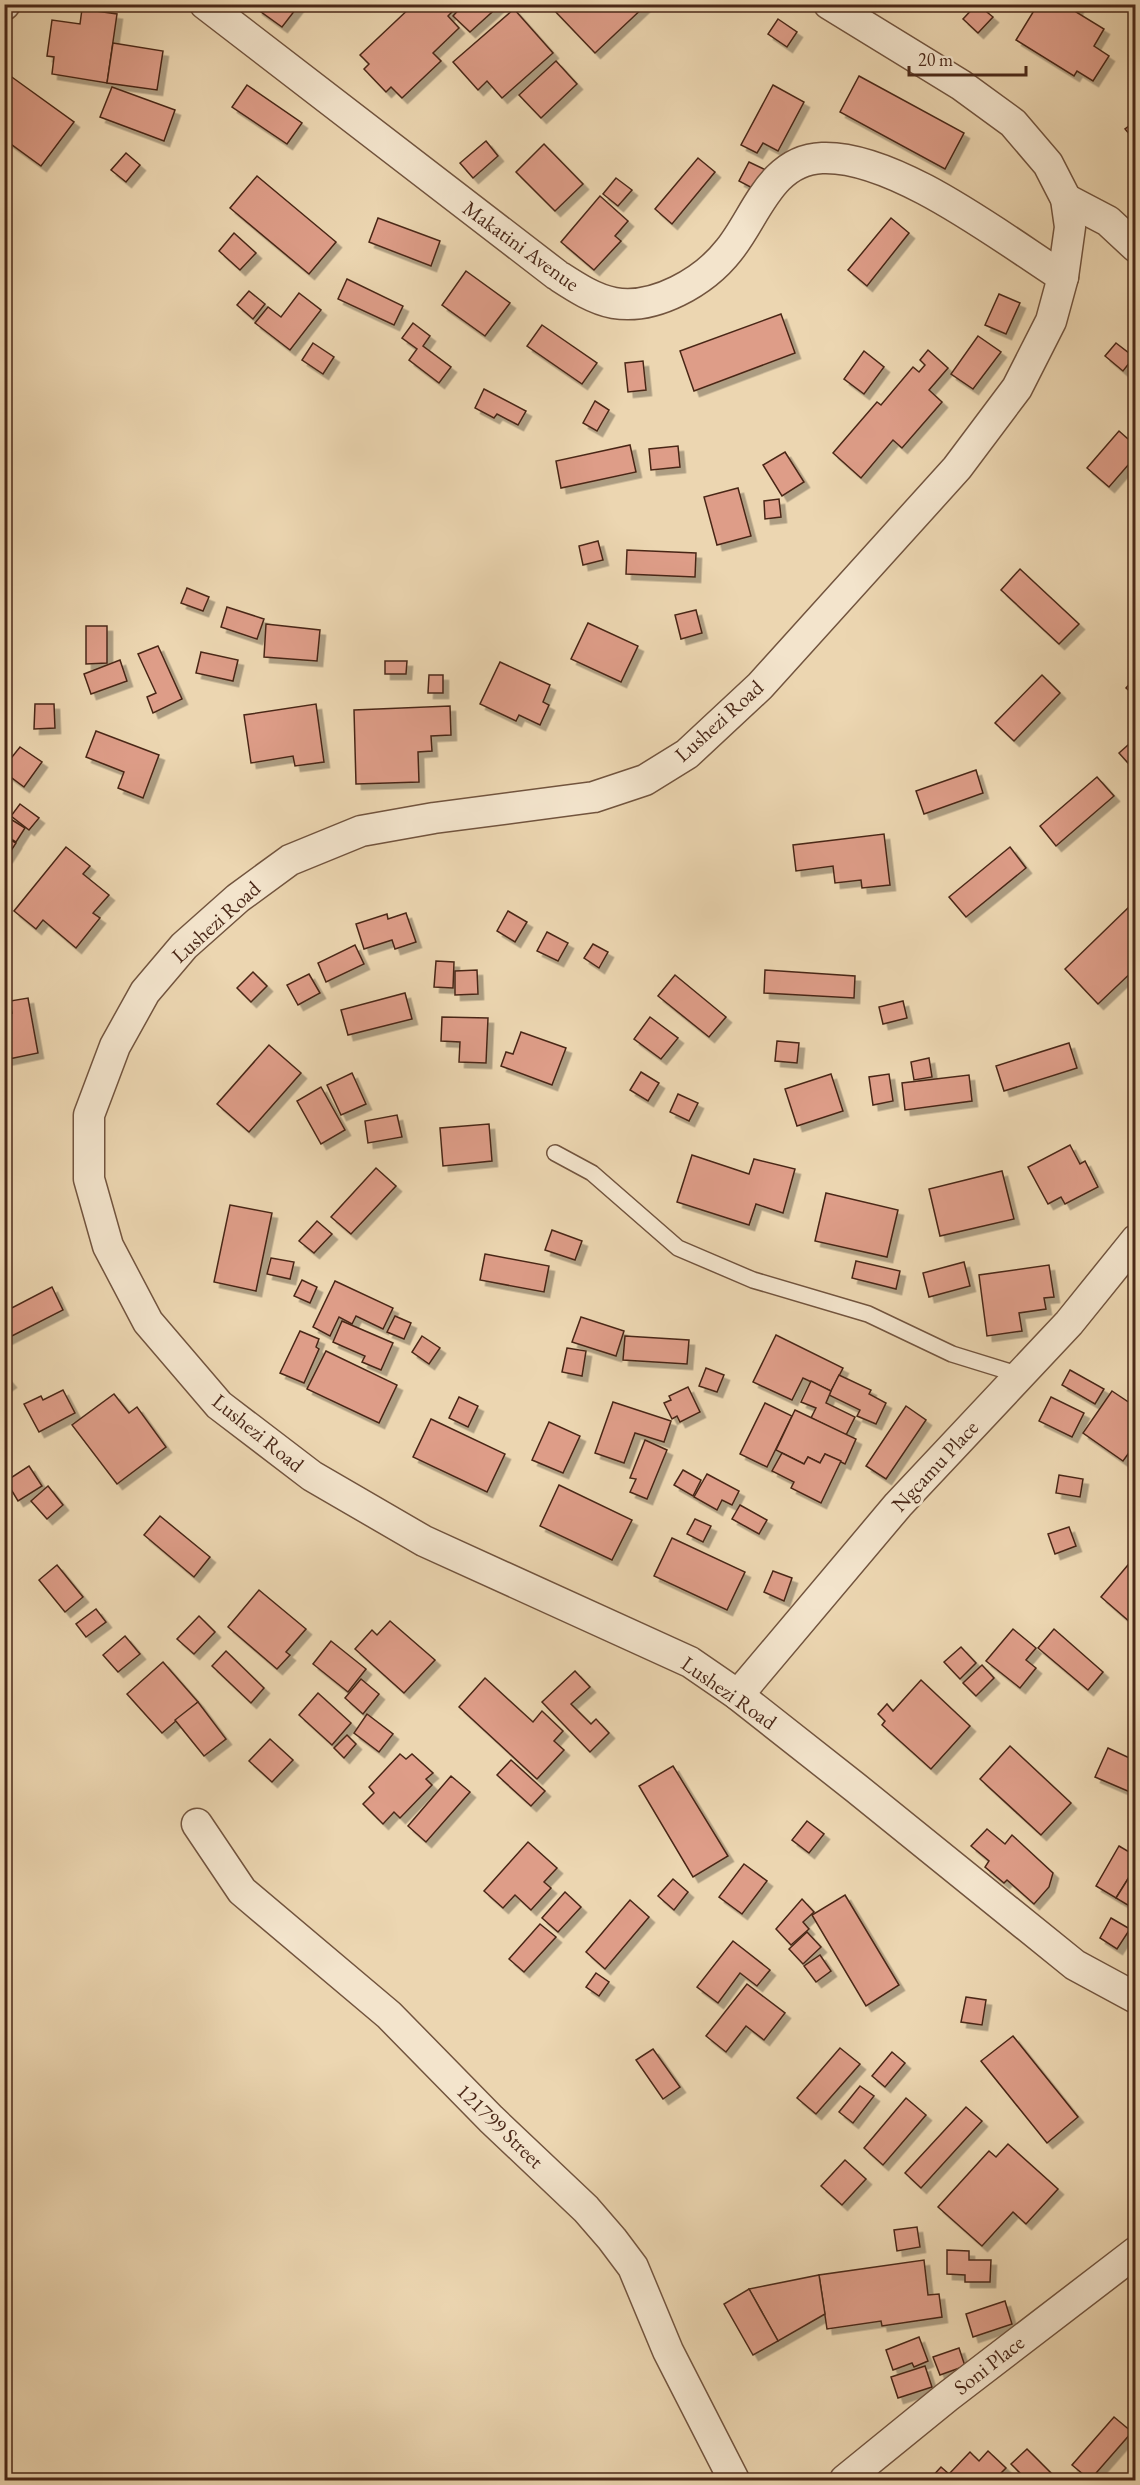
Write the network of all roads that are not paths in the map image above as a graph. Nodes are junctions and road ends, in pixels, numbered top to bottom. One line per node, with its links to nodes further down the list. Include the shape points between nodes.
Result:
1 (205, 4): 5 (street, Makatini Avenue, via 557,275 585,293 614,303 646,302 680,289 705,273 729,250 763,196 782,174 798,164 820,158 851,161 926,188)
2 (829, 4): 3 (street, Lushezi Road, via 961,85 1013,123 1048,164)
3 (1066, 199): 4 (street, via 1108,221); 5 (street, Lushezi Road, via 1070,227)
4 (1136, 247)
5 (1063, 277): 9 (street, Lushezi Road, via 1051,321 1017,388 957,468 760,686 687,754 645,780 594,797 361,831 291,860 238,898 184,946 145,992 115,1046 89,1115 89,1179 108,1246 148,1322 219,1405 312,1476 424,1541 690,1662)
6 (555, 1153): 8 (lane, via 592,1173 678,1248 753,1280 868,1314 952,1354)
7 (1136, 1240): 8 (street, Ngcamu Place, via 1069,1323)
8 (1020, 1375): 9 (street, Ngcamu Place, via 898,1505)
9 (738, 1695): 11 (street, Lushezi Road, via 1076,1965)
10 (197, 1824): 13 (street, 121799 Street, via 242,1891 389,2015 612,2239 633,2268 668,2351)
11 (1136, 1998)
12 (1136, 2252): 14 (street, Soni Place)
13 (734, 2481)
14 (845, 2481)

